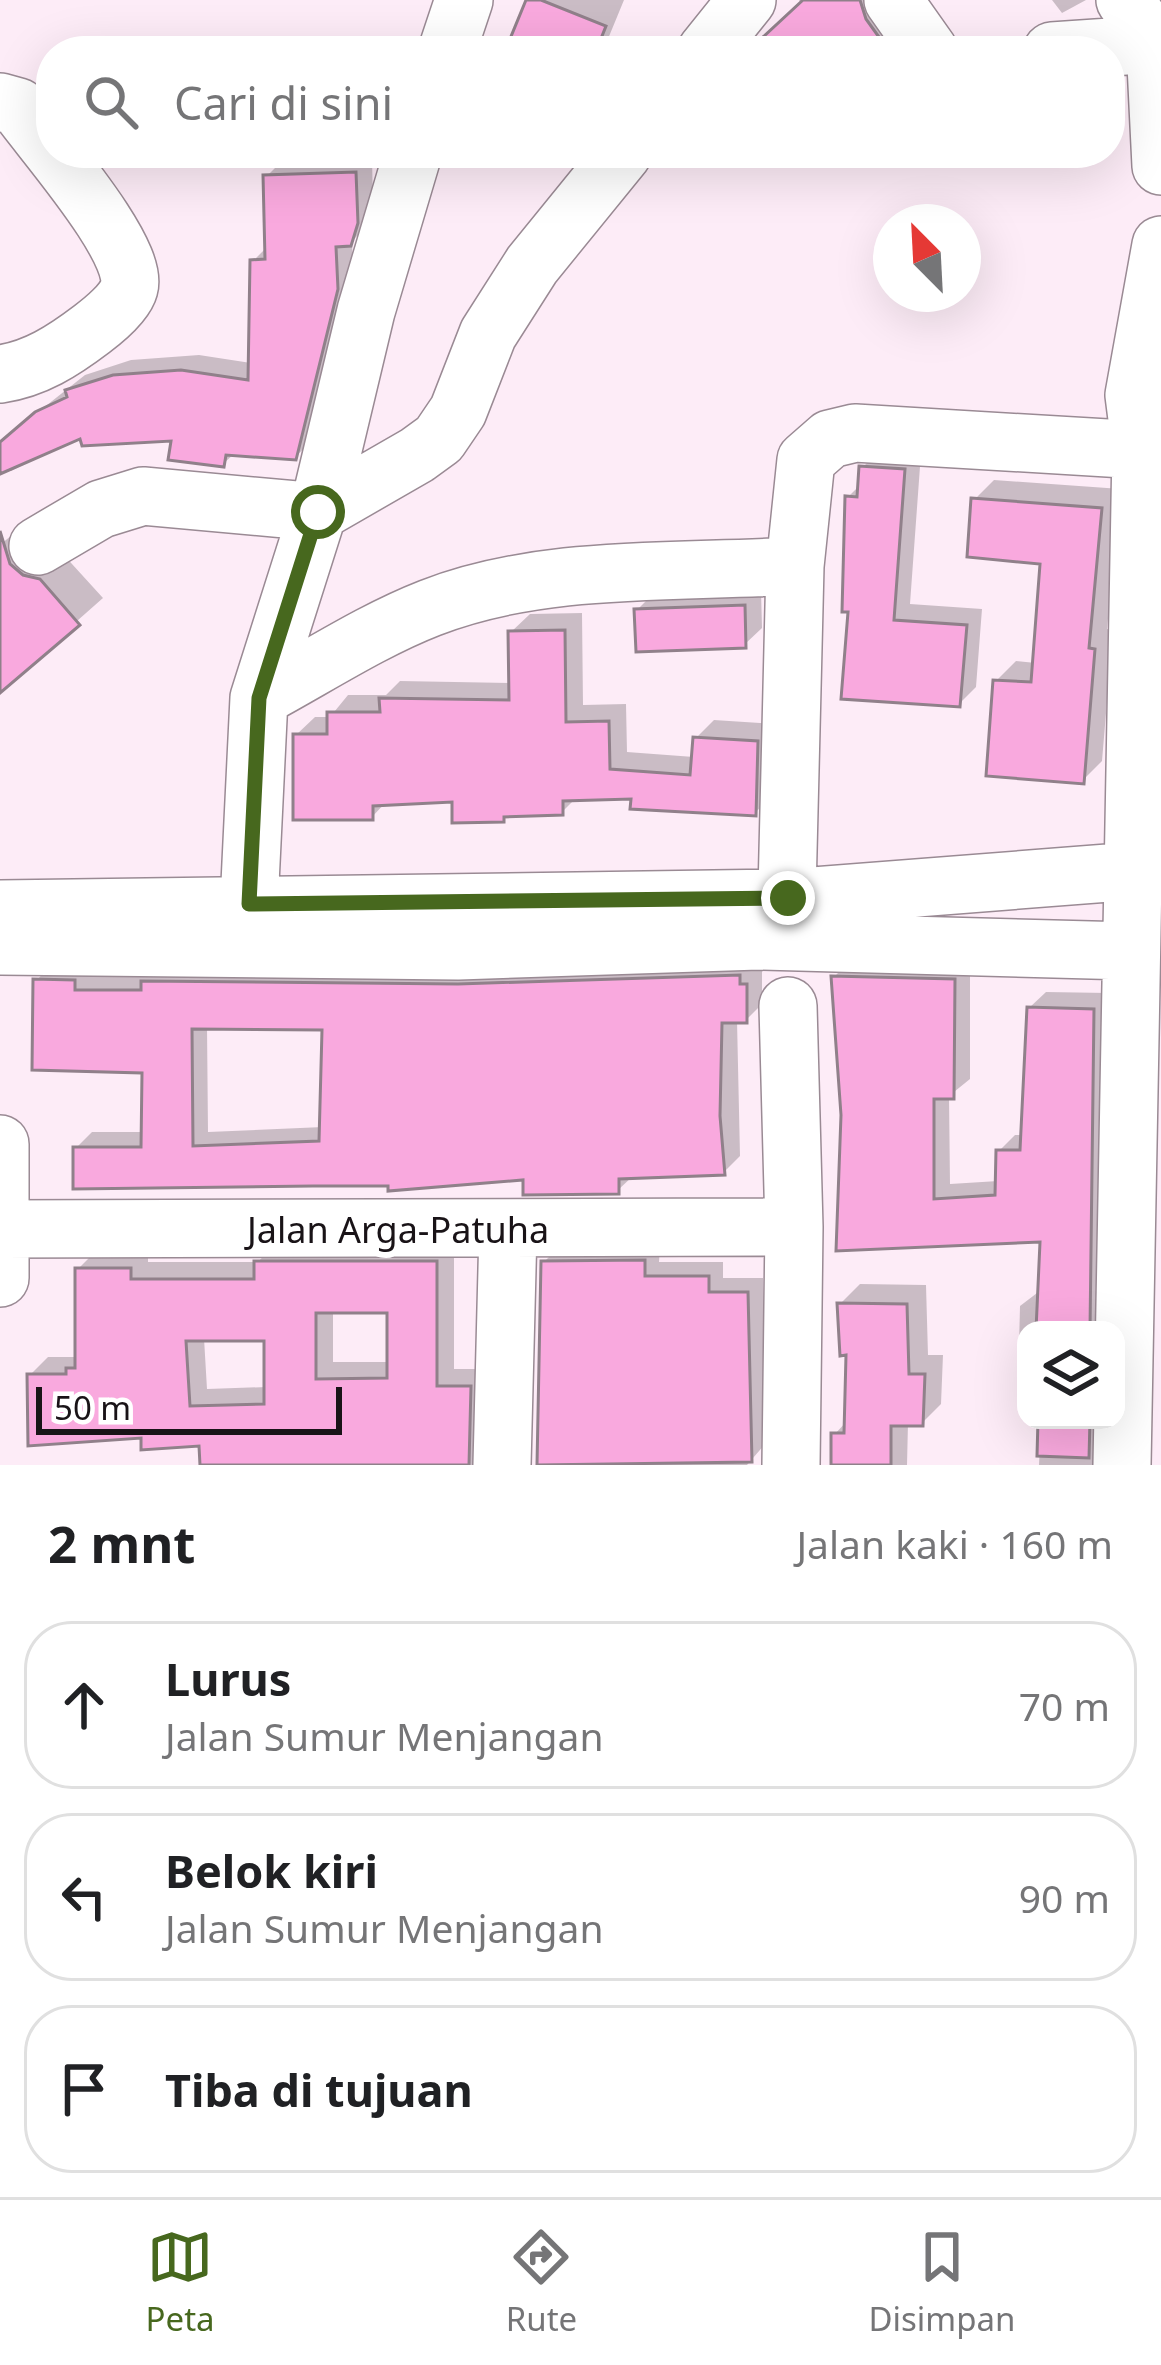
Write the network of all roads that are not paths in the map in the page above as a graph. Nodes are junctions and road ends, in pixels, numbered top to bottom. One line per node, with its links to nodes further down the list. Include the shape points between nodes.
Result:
1 (464, 0): 5 (street)
2 (747, 0): 6 (street)
3 (893, 0): 7 (street)
4 (1140, 22): 8 (street); 11 (street)
5 (452, 36)
6 (718, 36)
7 (918, 36)
8 (1098, 36)
9 (0, 102): 10 (street, via 18,107)
10 (36, 131)
11 (1161, 166)
12 (63, 168): 16 (street, via 118,242 129,291 89,332 28,370)
13 (409, 168): 18 (street)
14 (610, 168): 18 (street, via 488,334 439,439)
15 (1161, 245): 17 (street, via 1134,394)
16 (0, 374)
17 (1141, 450): 20 (street, via 855,433 830,439 806,460); 22 (street)
18 (318, 512): 19 (street, via 143,496 101,509); 21 (street)
19 (38, 546)
20 (795, 566): 21 (street, via 528,583 483,593 430,608); 24 (street)
21 (259, 698): 25 (street)
22 (1134, 871): 24 (street); 27 (street)
23 (0, 909): 25 (street)
24 (787, 920): 25 (street); 27 (street)
25 (252, 927): 26 (street)
26 (0, 946)
27 (1129, 951): 36 (street)
28 (788, 1006): 30 (street)
29 (0, 1144): 31 (street)
30 (794, 1227): 32 (street, Jalan Arga-Patuha); 35 (street)
31 (1, 1229): 32 (street, Jalan Arga-Patuha); 33 (street)
32 (508, 1230): 34 (street)
33 (0, 1278)
34 (502, 1465)
35 (791, 1465)
36 (1122, 1465)

